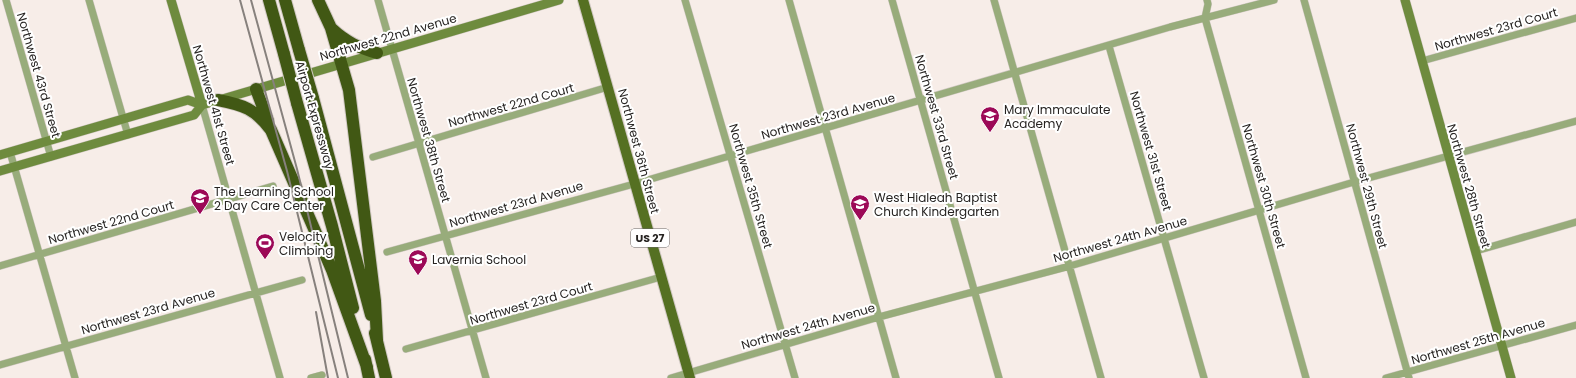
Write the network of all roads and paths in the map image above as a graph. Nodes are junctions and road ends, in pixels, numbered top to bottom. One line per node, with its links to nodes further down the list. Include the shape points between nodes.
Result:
1 (6, 0): 37 (street, Northwest 43rd Street)
2 (89, 0): 32 (street)
3 (171, 0): 31 (main road, Northwest 41st Street)
4 (269, 0): 73 (highway, Airport Expressway, bridge, via 332,226)
5 (285, 0): 67 (highway, Airport Expressway, bridge)
6 (318, 0): 20 (highway)
7 (378, 0): 22 (street, Northwest 38th Street)
8 (559, 0): 22 (main road, Northwest 22nd Avenue)
9 (583, 0): 27 (main road, Northwest 36th Street / US 27)
10 (686, 0): 41 (street, Northwest 35th Street)
11 (789, 0): 34 (street)
12 (892, 0): 30 (street, Northwest 33rd Street)
13 (994, 0): 26 (street)
14 (1207, 0): 18 (street, Northwest 30th Street)
15 (1274, 0): 18 (street, Northwest 23rd Avenue)
16 (1304, 0): 47 (street, Northwest 29th Street)
17 (1405, 0): 24 (main road, Northwest 28th Street)
18 (1205, 18): 21 (street, Northwest 23rd Avenue); 51 (street, Northwest 30th Street)
19 (1576, 18): 24 (street, Northwest 23rd Court)
20 (331, 28): 23 (highway, via 349,43); 25 (highway)
21 (1109, 46): 26 (street, Northwest 23rd Avenue); 54 (street, Northwest 31st Street)
22 (392, 49): 23 (main road, Northwest 22nd Avenue); 38 (street, Northwest 38th Street)
23 (377, 53): 25 (main road, Northwest 22nd Avenue)
24 (1422, 61): 44 (main road, Northwest 28th Street)
25 (341, 63): 28 (main road, Northwest 22nd Avenue); 67 (highway, via 346,77 355,136 375,301)
26 (1015, 73): 30 (street, Northwest 23rd Avenue); 59 (street)
27 (608, 87): 38 (street, Northwest 22nd Court); 48 (main road, Northwest 36th Street / US 27)
28 (256, 89): 29 (main road, Northwest 22nd Avenue); 35 (highway)
29 (218, 100): 31 (main road, Northwest 22nd Avenue); 35 (highway, via 251,110)
30 (922, 101): 34 (street, Northwest 23rd Avenue); 63 (street, Northwest 33rd Street)
31 (202, 105): 32 (main road, Northwest 22nd Avenue, via 188,100); 36 (main road, Northwest 22nd Avenue, via 194,115); 50 (street, Northwest 41st Street)
32 (124, 119): 36 (street); 37 (main road, Northwest 22nd Avenue)
33 (1576, 121): 44 (street, Northwest 24th Avenue)
34 (826, 128): 41 (street, Northwest 23rd Avenue); 64 (street)
35 (272, 130): 73 (highway, via 332,270)
36 (128, 135): 42 (main road, Northwest 22nd Avenue)
37 (46, 141): 39 (main road, Northwest 22nd Avenue); 42 (street, Northwest 43rd Street)
38 (419, 144): 43 (street, Northwest 22nd Court); 53 (street, Northwest 38th Street)
39 (10, 152): 40 (main road, Northwest 22nd Avenue); 45 (street)
40 (0, 155)
41 (730, 155): 48 (street, Northwest 23rd Avenue); 68 (street, Northwest 35th Street)
42 (51, 156): 45 (main road, Northwest 22nd Avenue)
43 (373, 157)
44 (1448, 157): 47 (street, Northwest 24th Avenue); 55 (main road, Northwest 28th Street)
45 (14, 167): 46 (main road, Northwest 22nd Avenue); 57 (street)
46 (0, 171)
47 (1354, 182): 51 (street, Northwest 24th Avenue); 76 (street, Northwest 29th Street)
48 (634, 184): 53 (street, Northwest 23rd Avenue); 60 (main road, Northwest 36th Street / US 27)
49 (273, 186): 50 (street, Northwest 22nd Court)
50 (229, 200): 57 (street, Northwest 22nd Court); 62 (street, Northwest 41st Street)
51 (1259, 210): 54 (street, Northwest 24th Avenue); 88 (street, Northwest 30th Street)
52 (1576, 222): 55 (street)
53 (445, 236): 56 (street, Northwest 23rd Avenue); 66 (street, Northwest 38th Street)
54 (1164, 237): 59 (street, Northwest 24th Avenue); 87 (street, Northwest 31st Street)
55 (1476, 250): 69 (main road, Northwest 28th Street)
56 (387, 252)
57 (39, 255): 58 (street, Northwest 22nd Court); 70 (street)
58 (0, 266)
59 (1070, 266): 63 (street, Northwest 24th Avenue); 86 (street)
60 (661, 277): 66 (street, Northwest 23rd Court); 75 (main road, Northwest 36th Street / US 27)
61 (302, 280): 62 (street, Northwest 23rd Avenue)
62 (255, 292): 70 (street, Northwest 23rd Avenue); 78 (street, Northwest 41st Street)
63 (975, 292): 64 (street, Northwest 24th Avenue); 85 (street, Northwest 33rd Street)
64 (879, 317): 68 (street, Northwest 24th Avenue); 84 (street)
65 (1576, 325): 69 (street, Northwest 25th Avenue)
66 (472, 331): 71 (street, Northwest 23rd Court); 81 (street, Northwest 38th Street)
67 (377, 340): 80 (highway, Airport Expressway)
68 (785, 344): 75 (street, Northwest 24th Avenue); 83 (street, Northwest 35th Street)
69 (1502, 345): 76 (street, Northwest 25th Avenue); 90 (main road, Northwest 28th Street)
70 (66, 346): 72 (street, Northwest 23rd Avenue); 77 (street)
71 (406, 349)
72 (0, 365)
73 (368, 373)
74 (322, 375): 79 (street)
75 (689, 375): 82 (street, Northwest 24th Avenue)
76 (1408, 375): 89 (street, Northwest 25th Avenue)
77 (75, 378)
78 (280, 378)
79 (311, 378)
80 (386, 378)
81 (486, 378)
82 (671, 378)
83 (795, 378)
84 (896, 378)
85 (999, 378)
86 (1101, 378)
87 (1204, 378)
88 (1306, 378)
89 (1386, 378)
90 (1511, 378)

